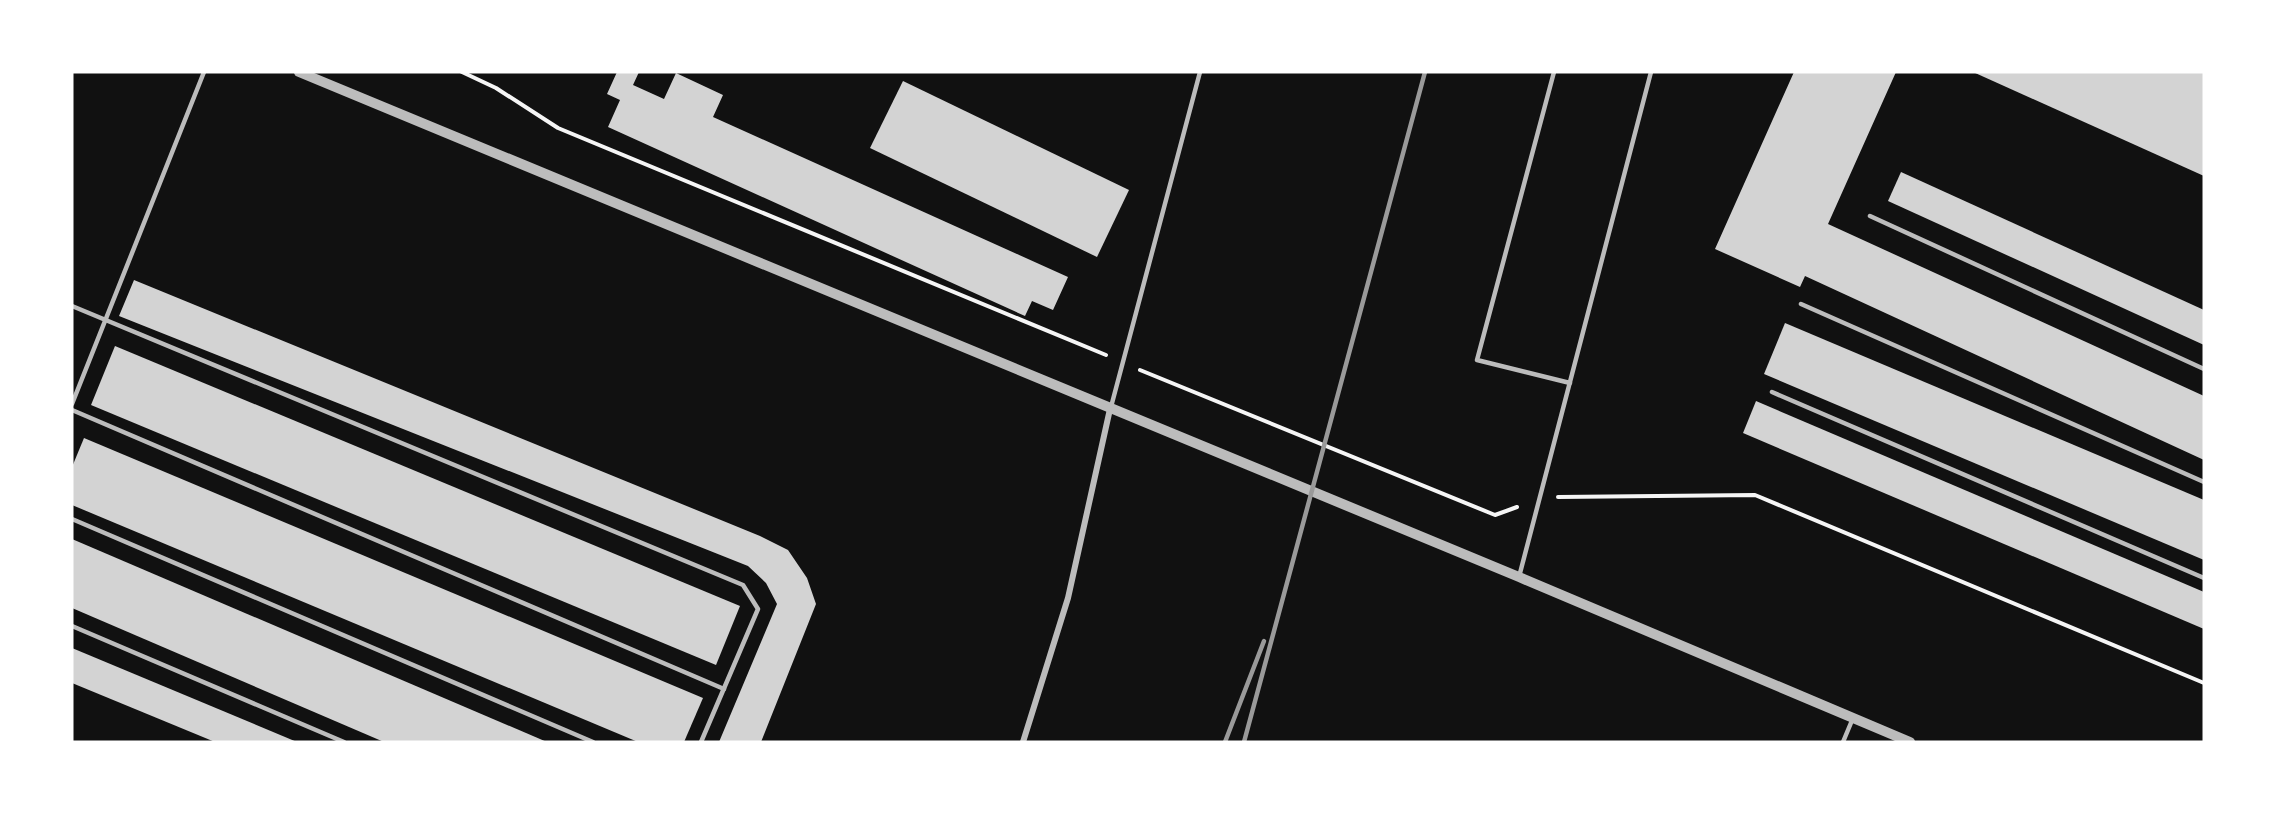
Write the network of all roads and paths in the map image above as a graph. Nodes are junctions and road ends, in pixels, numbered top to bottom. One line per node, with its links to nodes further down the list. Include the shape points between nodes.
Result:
1 (204, 72): 10 (lane)
2 (299, 72): 16 (street)
3 (462, 72): 11 (path, via 496,88 558,128)
4 (1200, 72): 11 (lane)
5 (1554, 72): 13 (lane, via 1477,360)
6 (1651, 72): 13 (lane)
7 (1870, 216): 12 (lane)
8 (1801, 304): 18 (lane)
9 (72, 306): 10 (lane)
10 (105, 320): 15 (lane); 25 (lane, via 743,585 758,609)
11 (1123, 362): 16 (lane); 19 (path, via 1495,515)
12 (2204, 369)
13 (1570, 383): 19 (lane)
14 (1772, 392): 22 (lane)
15 (72, 404)
16 (1110, 409): 21 (street); 30 (street, via 1068,598)
17 (72, 410): 25 (lane)
18 (2204, 482)
19 (1540, 498): 21 (lane); 24 (path, via 1755,495)
20 (72, 519): 28 (lane)
21 (1520, 577): 26 (street)
22 (2204, 578)
23 (72, 626): 27 (lane)
24 (2204, 683)
25 (724, 689): 29 (lane)
26 (1853, 718): 31 (lane); 32 (street)
27 (344, 742)
28 (593, 742)
29 (701, 742)
30 (1023, 742)
31 (1843, 742)
32 (1910, 742)

